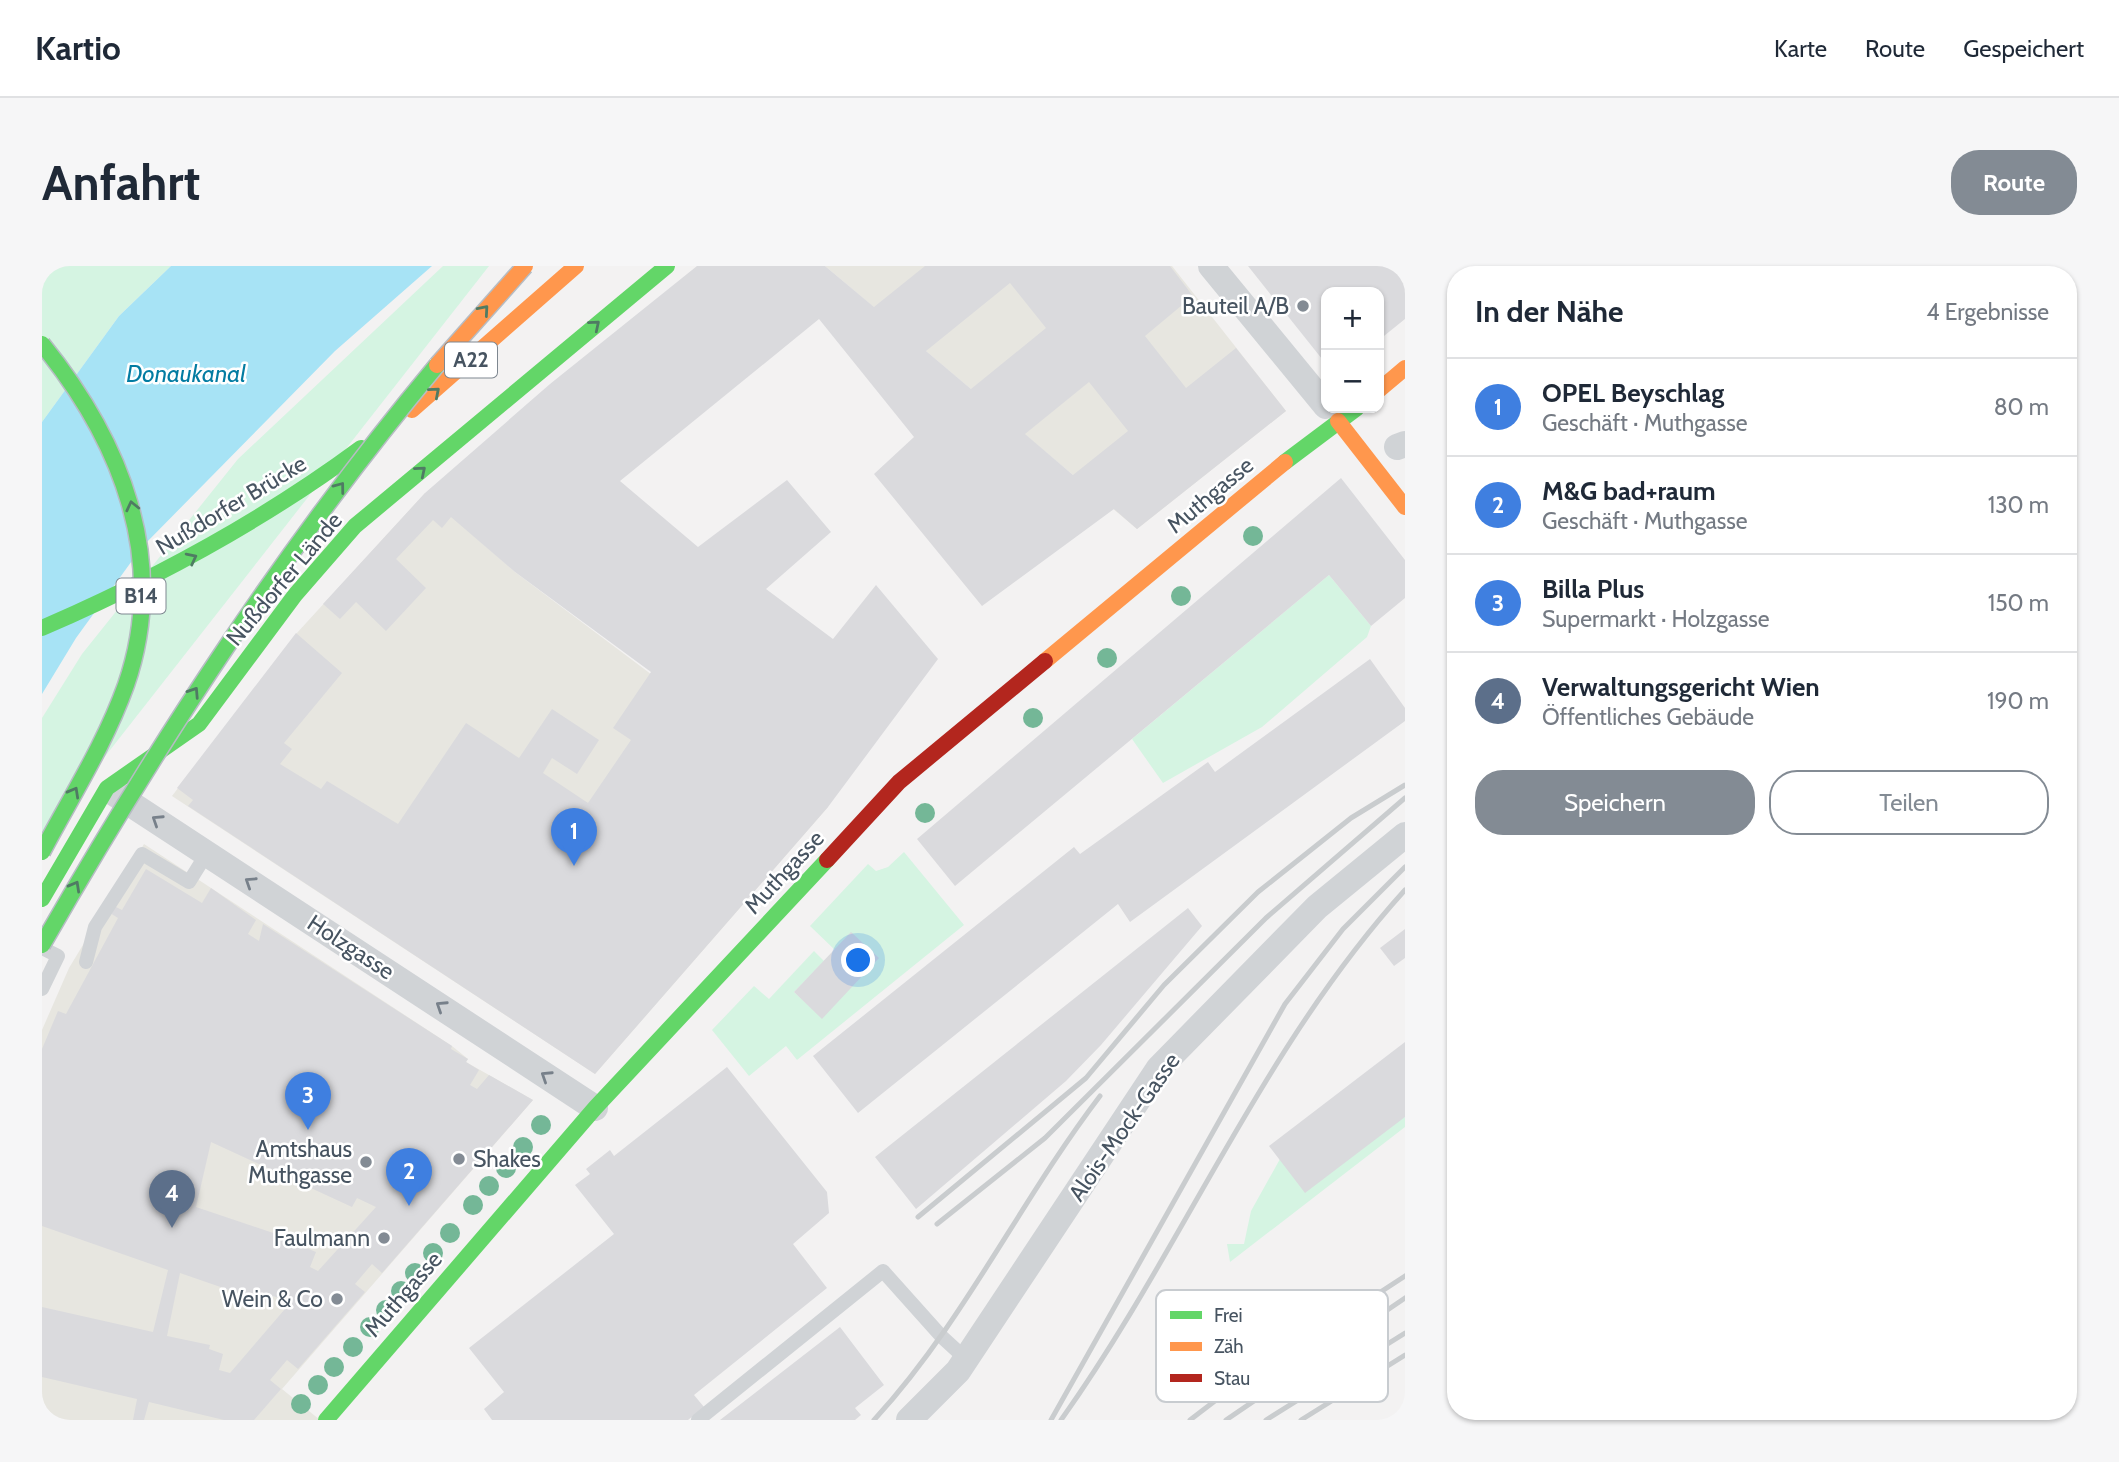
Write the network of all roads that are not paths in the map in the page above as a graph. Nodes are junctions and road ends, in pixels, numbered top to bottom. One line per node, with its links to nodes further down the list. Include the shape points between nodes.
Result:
1 (525, 266): 18 (main road, one-way to 1, bridge, via 102,837 258,597 405,401)
2 (576, 266): 12 (main road, Nußdorfer Brücke / A22, one-way to 2, via 210,549 301,494 425,400)
3 (667, 266): 13 (main road, Nußdorfer Lände, one-way to 3, via 199,724 295,595 355,526)
4 (1210, 266): 8 (street)
5 (42, 344): 15 (main road, B14, one-way to 5, bridge, via 108,729 127,681 139,633 141,594 137,527 119,464 90,405)
6 (1405, 368): 7 (main road)
7 (1384, 386)
8 (1321, 393)
9 (1335, 413): 21 (main road, Muthgasse, via 1312,439 913,769)
10 (1338, 413): 11 (main road)
11 (1405, 507)
12 (42, 628)
13 (107, 788): 16 (street, Holzgasse, one-way to 13); 17 (main road, Nußdorfer Lände)
14 (1405, 835): 22 (street, Alois-Mock-Gasse, via 1317,907 1159,1068)
15 (42, 852)
16 (207, 853): 19 (lane, via 189,882 142,854 95,927); 21 (street, Holzgasse, one-way to 16)
17 (42, 899)
18 (42, 946): 20 (lane, via 58,956)
19 (86, 962)
20 (42, 989)
21 (595, 1108): 23 (main road, Muthgasse)
22 (966, 1359): 24 (lane, via 883,1271); 25 (street, Alois-Mock-Gasse)
23 (332, 1418)
24 (698, 1420)
25 (909, 1420)

